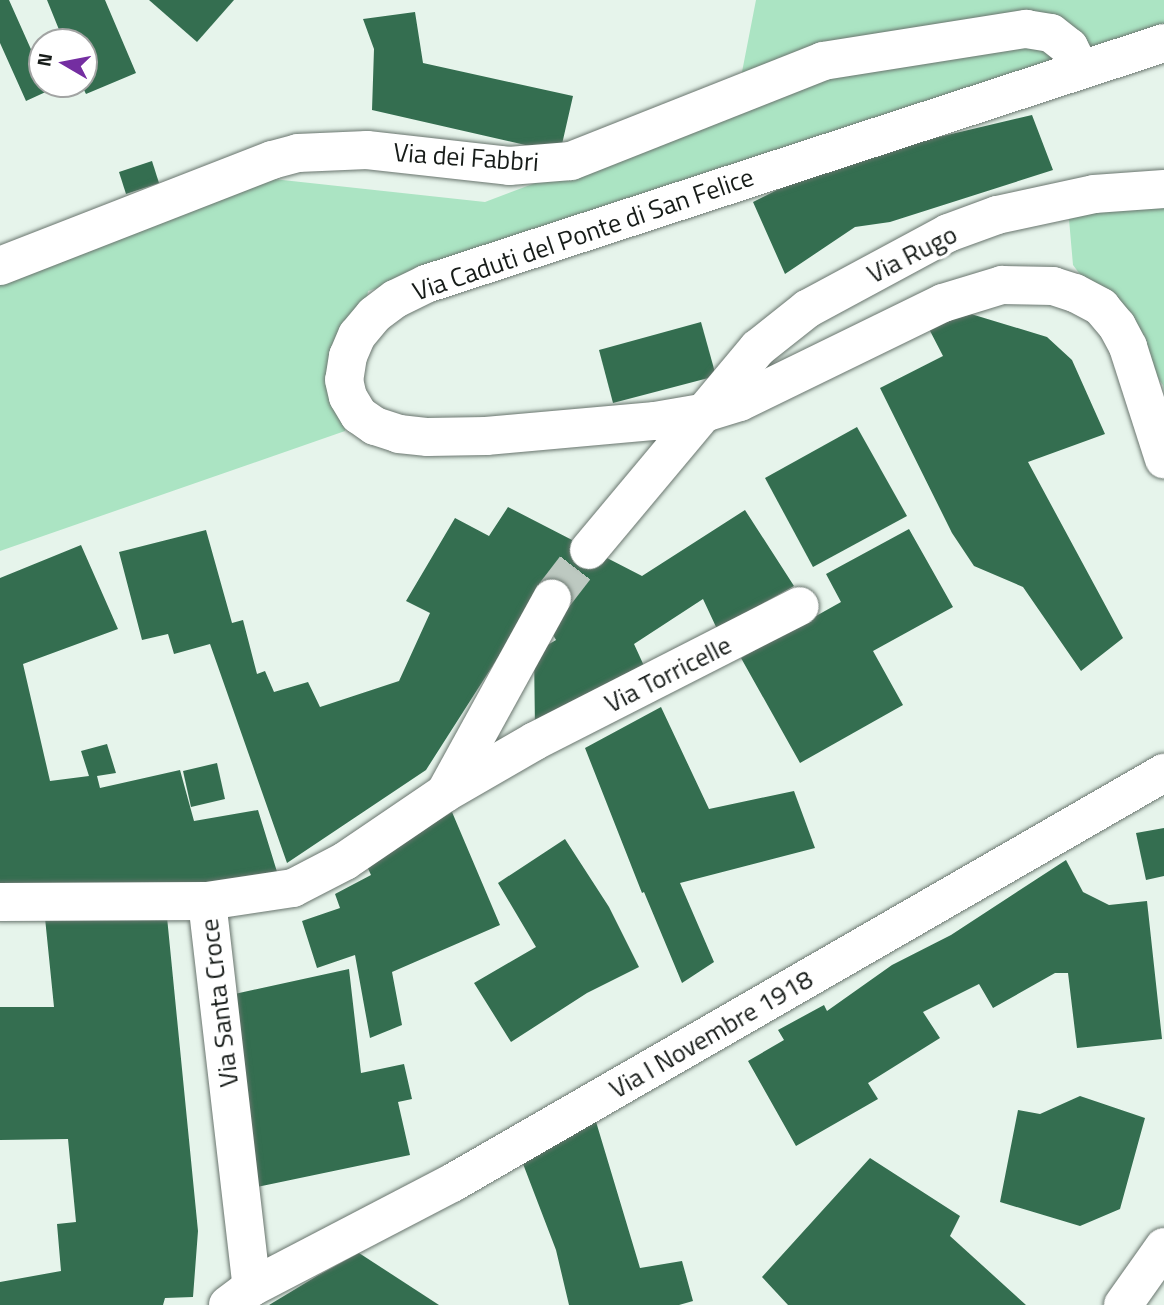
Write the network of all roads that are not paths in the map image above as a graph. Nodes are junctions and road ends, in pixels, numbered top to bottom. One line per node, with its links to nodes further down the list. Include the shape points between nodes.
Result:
1 (1164, 43): 2 (street, Via Caduti del Ponte di San Felice)
2 (1080, 69): 4 (street, Via dei Fabbri, via 1069,47 1051,33 1026,29 823,61 571,161 509,166 367,150 298,153); 5 (street, Via Caduti del Ponte di San Felice, via 426,284 395,299 365,325 348,356 344,380 359,415 375,426 428,437 591,429)
3 (1164, 189): 5 (street, Via Rugo, via 1094,194 997,215 948,233 783,326 758,348)
4 (0, 267)
5 (707, 412): 6 (street, Via Caduti del Ponte di San Felice, via 751,396 943,303 1002,285 1053,286 1101,307 1117,326 1128,346); 7 (street)
6 (1164, 459)
7 (589, 550)
8 (552, 598): 12 (street, Via Santa Croce)
9 (800, 606): 10 (street, Via Torricelle)
10 (535, 741): 12 (street, Via Santa Croce)
11 (1164, 773): 16 (street, Via I Novembre 1918, via 452,1183)
12 (445, 793): 13 (street, Via Santa Croce, via 345,861 293,888)
13 (207, 901): 14 (street); 16 (street, Via Santa Croce)
14 (0, 902)
15 (1164, 1247): 17 (street)
16 (240, 1296)
17 (1123, 1305)

